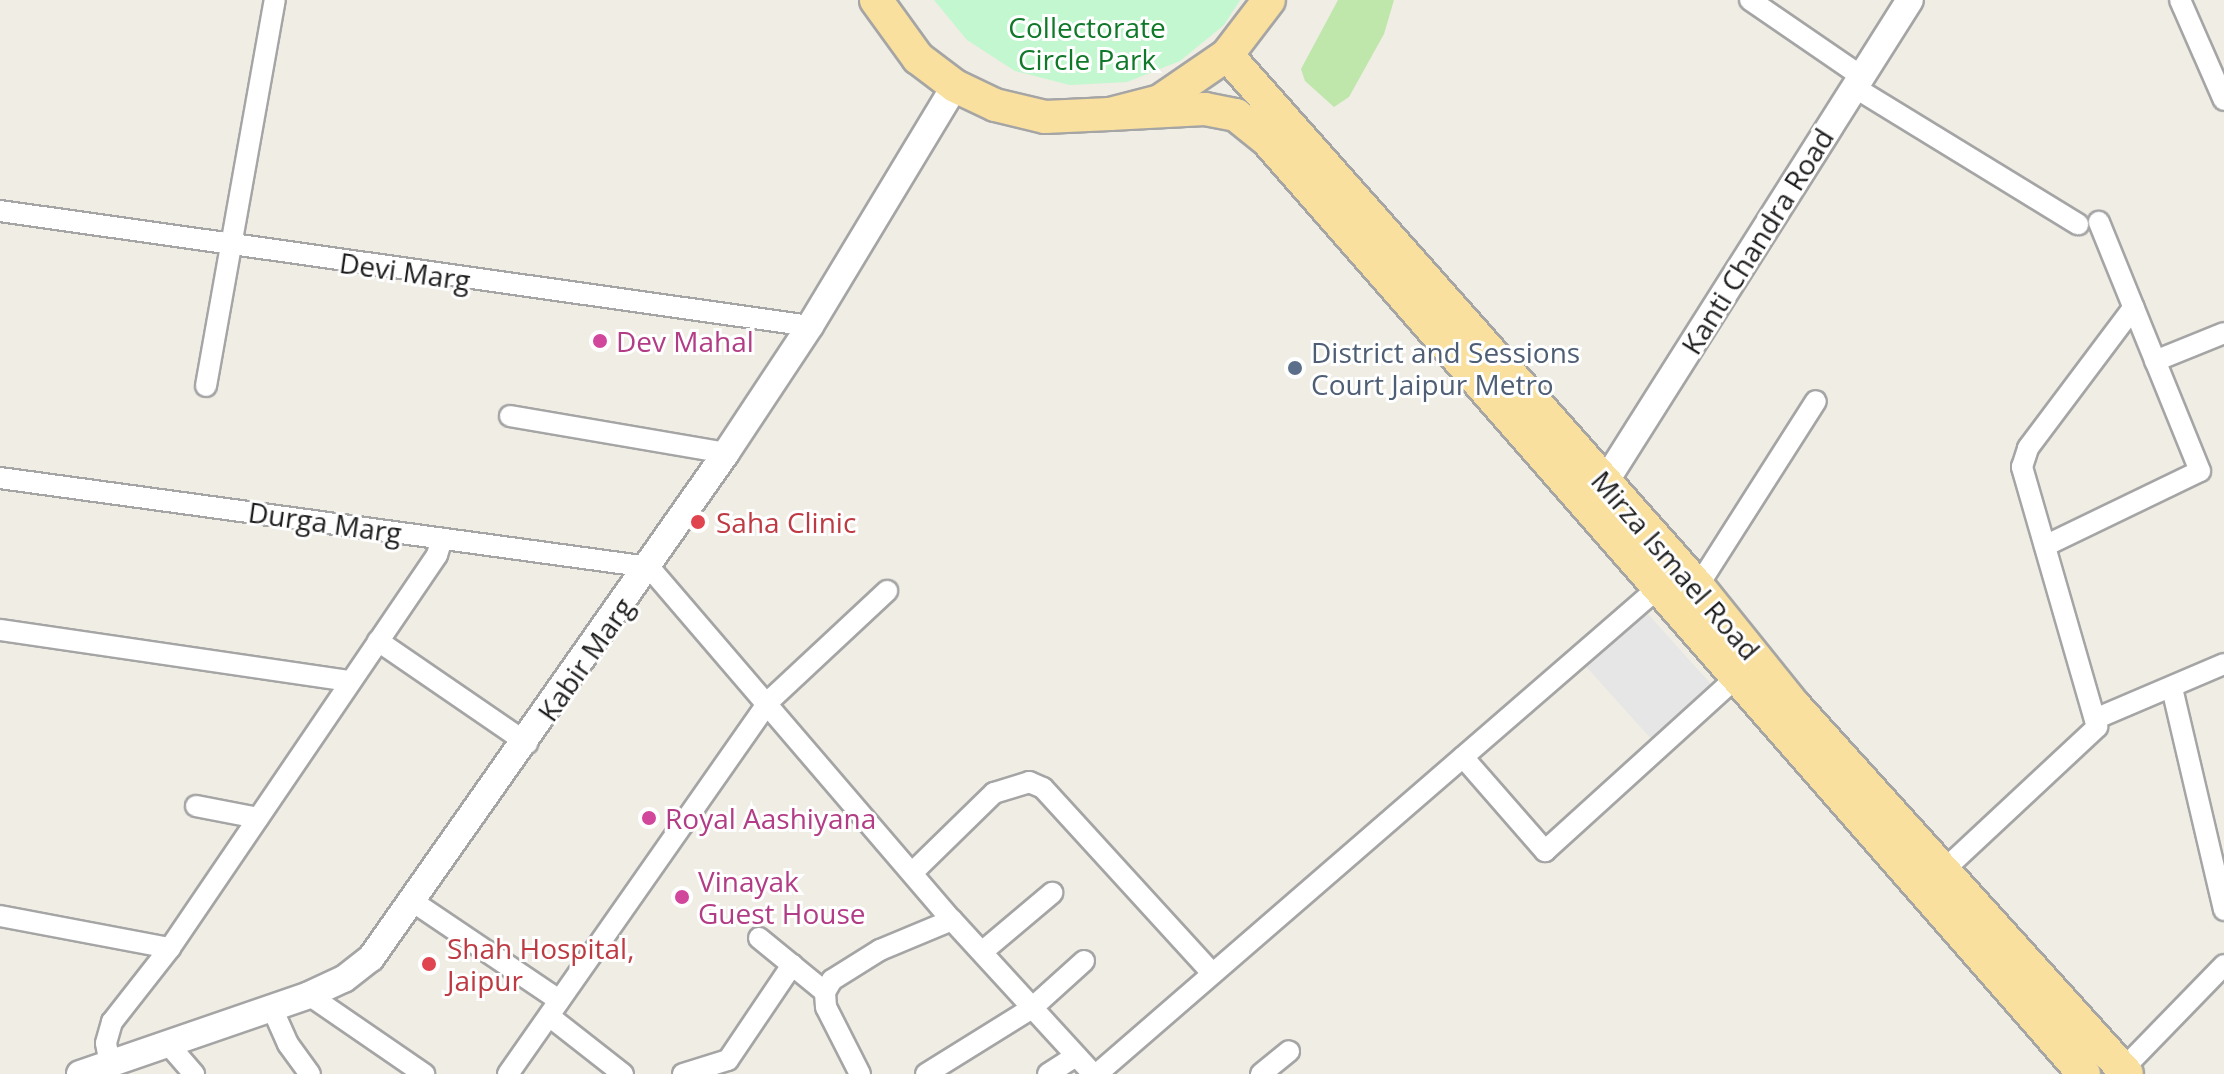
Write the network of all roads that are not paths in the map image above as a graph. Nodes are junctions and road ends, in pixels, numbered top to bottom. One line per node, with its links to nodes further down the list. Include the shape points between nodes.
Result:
1 (275, 0): 15 (street)
2 (876, 0): 9 (main road, via 918,58)
3 (1269, 0): 7 (main road)
4 (1750, 0): 8 (street)
5 (1910, 0): 8 (street, Kanti Chandra Road)
6 (2180, 0): 10 (street)
7 (1227, 55): 11 (main road, via 1160,101); 25 (main road, Mirza Ismael Road)
8 (1857, 82): 14 (street); 25 (street, Kanti Chandra Road)
9 (955, 86): 11 (main road, via 995,105 1045,117); 17 (street, Kabir Marg)
10 (2224, 100)
11 (1110, 114): 30 (main road, via 1205,109 1236,115 1267,140)
12 (0, 211): 15 (street, Devi Marg)
13 (2099, 222): 16 (street)
14 (2078, 224)
15 (230, 247): 17 (street, Devi Marg); 20 (street)
16 (2134, 307): 19 (street); 27 (street, via 2028,448 2022,467)
17 (810, 326): 23 (street, Kabir Marg)
18 (2224, 333): 19 (street)
19 (2155, 361): 27 (street, via 2200,471)
20 (206, 386)
21 (1816, 401): 29 (street)
22 (510, 416): 23 (street)
23 (726, 453): 28 (street, Kabir Marg)
24 (0, 478): 26 (street, Durga Marg)
25 (1605, 482): 29 (main road, Mirza Ismael Road)
26 (442, 539): 28 (street, Durga Marg); 33 (street, via 437,555)
27 (2045, 546): 39 (street)
28 (649, 567): 38 (street); 40 (street, Kabir Marg)
29 (1698, 586): 44 (main road, Mirza Ismael Road, via 1793,704)
30 (1658, 588): 35 (main road); 41 (street)
31 (887, 591): 38 (street)
32 (0, 630): 36 (street)
33 (378, 641): 36 (street); 40 (street)
34 (2224, 664): 37 (street)
35 (1736, 678): 41 (street, via 1545,851); 80 (main road)
36 (350, 681): 43 (street)
37 (2172, 688): 39 (street); 48 (street)
38 (768, 702): 45 (street); 61 (street)
39 (2095, 719): 44 (street, via 2097,727)
40 (527, 743): 47 (street, Kabir Marg)
41 (1463, 757): 57 (street)
42 (196, 806): 43 (street)
43 (258, 818): 52 (street)
44 (1946, 868): 67 (main road, Mirza Ismael Road)
45 (912, 873): 50 (street); 57 (street, via 994,793 1029,782 1043,788)
46 (1052, 893): 53 (street)
47 (415, 903): 59 (street, Kabir Marg, via 371,958 344,979); 61 (street)
48 (2224, 910)
49 (0, 916): 52 (street)
50 (952, 920): 53 (street); 58 (street, via 880,950 832,980)
51 (759, 938): 55 (street)
52 (170, 948): 66 (street, via 112,1022 106,1043)
53 (982, 952): 62 (street)
54 (1084, 961): 62 (street)
55 (792, 965): 58 (street); 74 (street, via 728,1060)
56 (2224, 965): 67 (street)
57 (1212, 973): 78 (street)
58 (825, 992): 75 (street, via 826,1007)
59 (309, 995): 60 (street, Kabir Marg); 71 (street)
60 (272, 1008): 63 (street, Kabir Marg); 70 (street)
61 (554, 1008): 72 (street); 73 (street)
62 (1032, 1008): 65 (street); 76 (street)
63 (168, 1044): 66 (street, Kabir Marg); 69 (street)
64 (1289, 1051): 79 (street)
65 (1076, 1056): 77 (street); 78 (street)
66 (110, 1064): 68 (street, Kabir Marg)
67 (2125, 1072)
68 (80, 1074)
69 (194, 1074)
70 (310, 1074)
71 (424, 1074)
72 (508, 1074)
73 (623, 1074)
74 (683, 1074)
75 (860, 1074)
76 (926, 1074)
77 (1048, 1074)
78 (1095, 1074)
79 (1261, 1074)
80 (2084, 1074)

